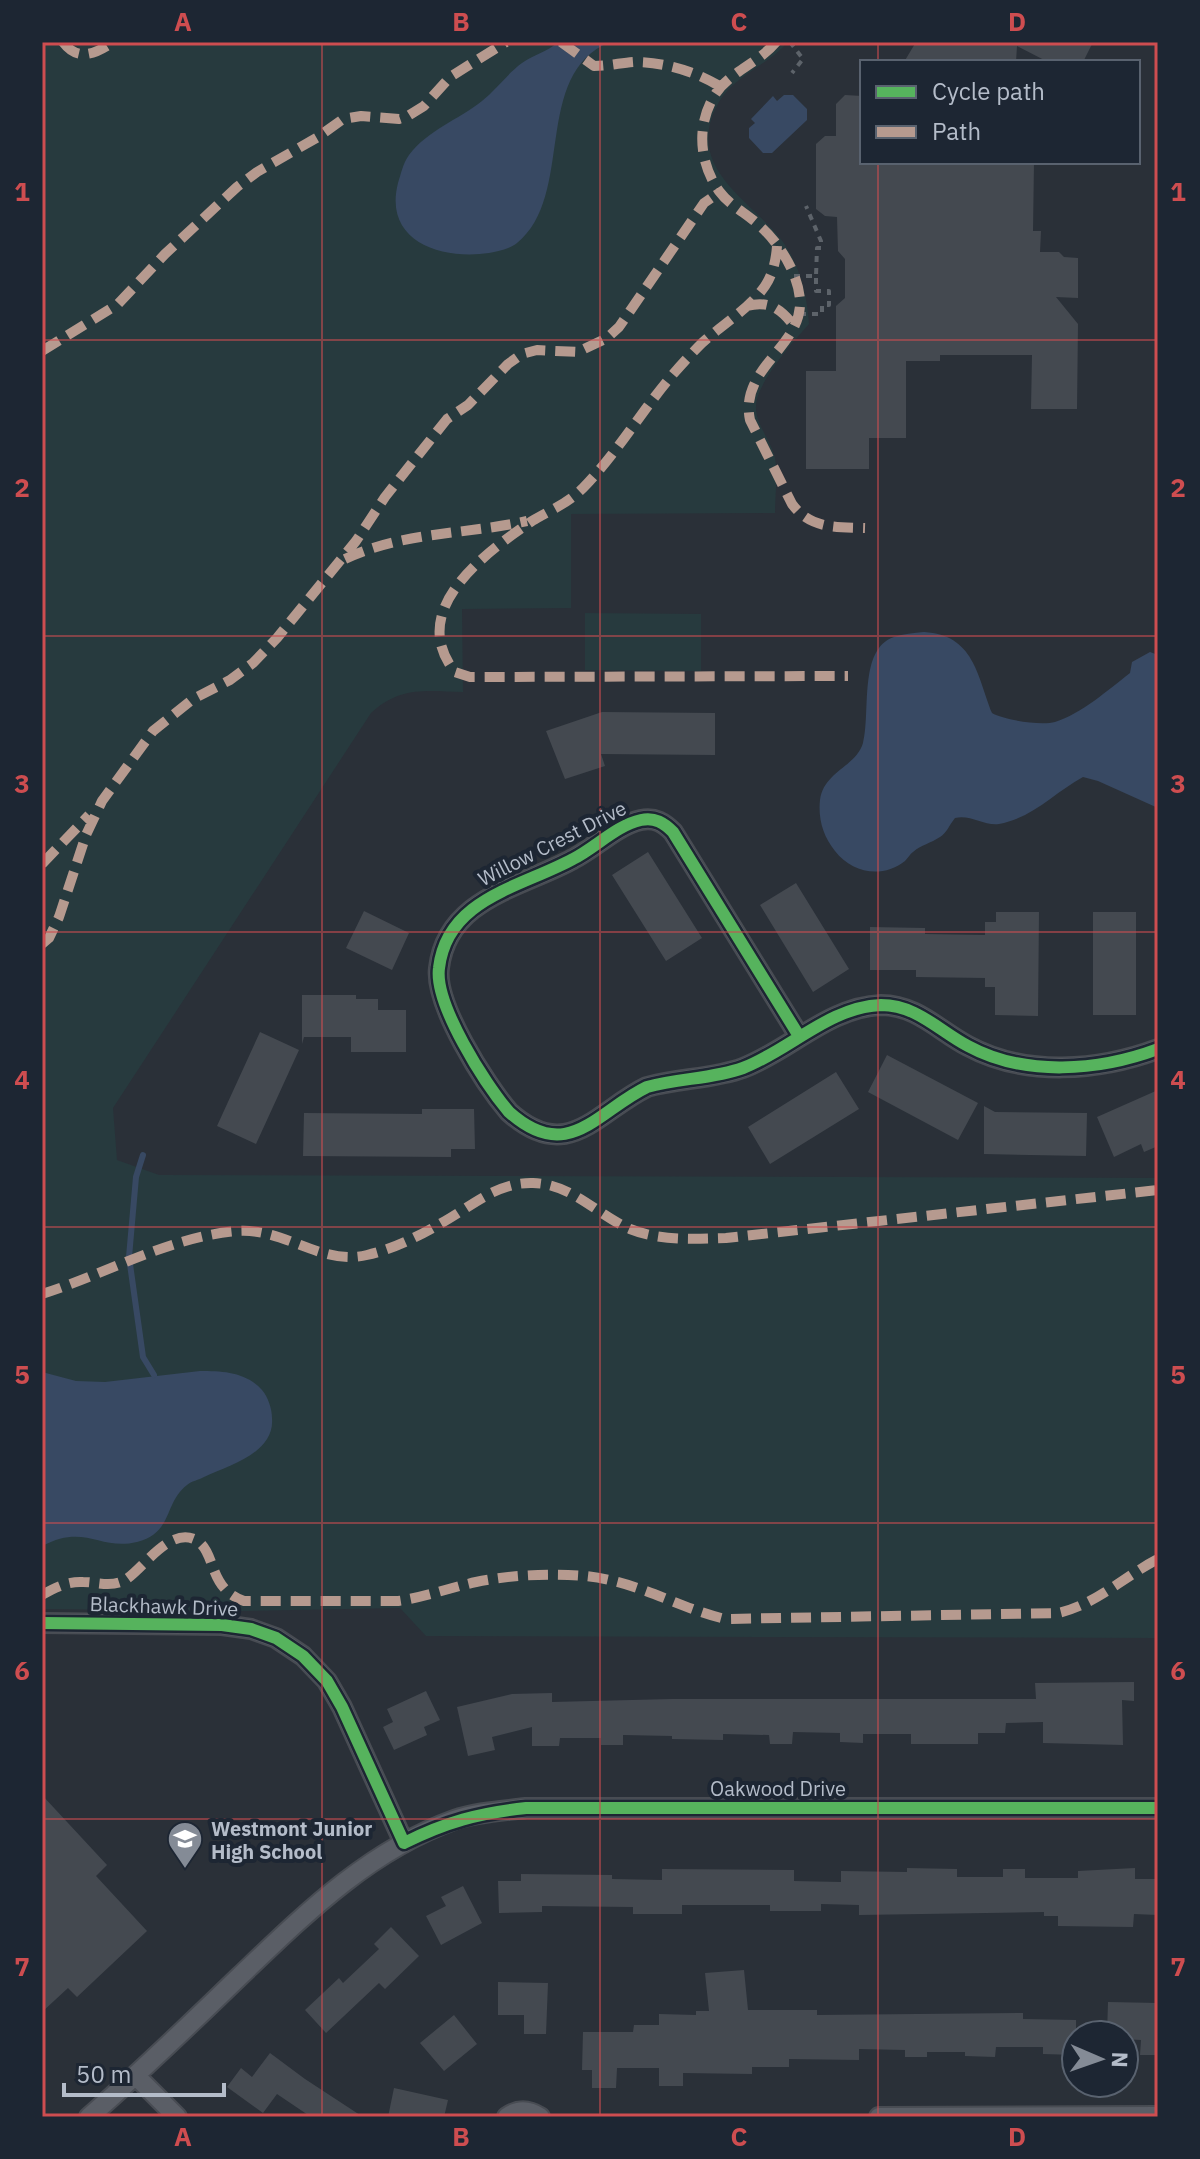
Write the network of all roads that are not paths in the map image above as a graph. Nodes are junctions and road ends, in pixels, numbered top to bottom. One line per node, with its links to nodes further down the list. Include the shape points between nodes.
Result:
1 (799, 1036): 1 (street, Willow Crest Drive, via 673,832 653,819 632,822 576,858 484,900 458,922 442,952 438,987 449,1018 509,1112 546,1132 576,1132 647,1087 741,1068); 2 (street, Willow Crest Drive, via 850,1011 881,1005 916,1012 983,1053 1025,1065 1098,1065)
2 (1158, 1049)
3 (42, 1623): 5 (street, Blackhawk Drive, via 222,1625 276,1638 327,1681)
4 (1158, 1808): 5 (street, Oakwood Drive, via 526,1808 457,1819)
5 (404, 1843): 6 (street, Oakwood Drive, via 297,1922)
6 (136, 2076): 8 (street, Oakwood Drive); 9 (street)
7 (1157, 2116): 12 (street)
8 (89, 2117)
9 (177, 2117)
10 (507, 2117): 11 (street, via 520,2111)
11 (540, 2117)
12 (879, 2117)

